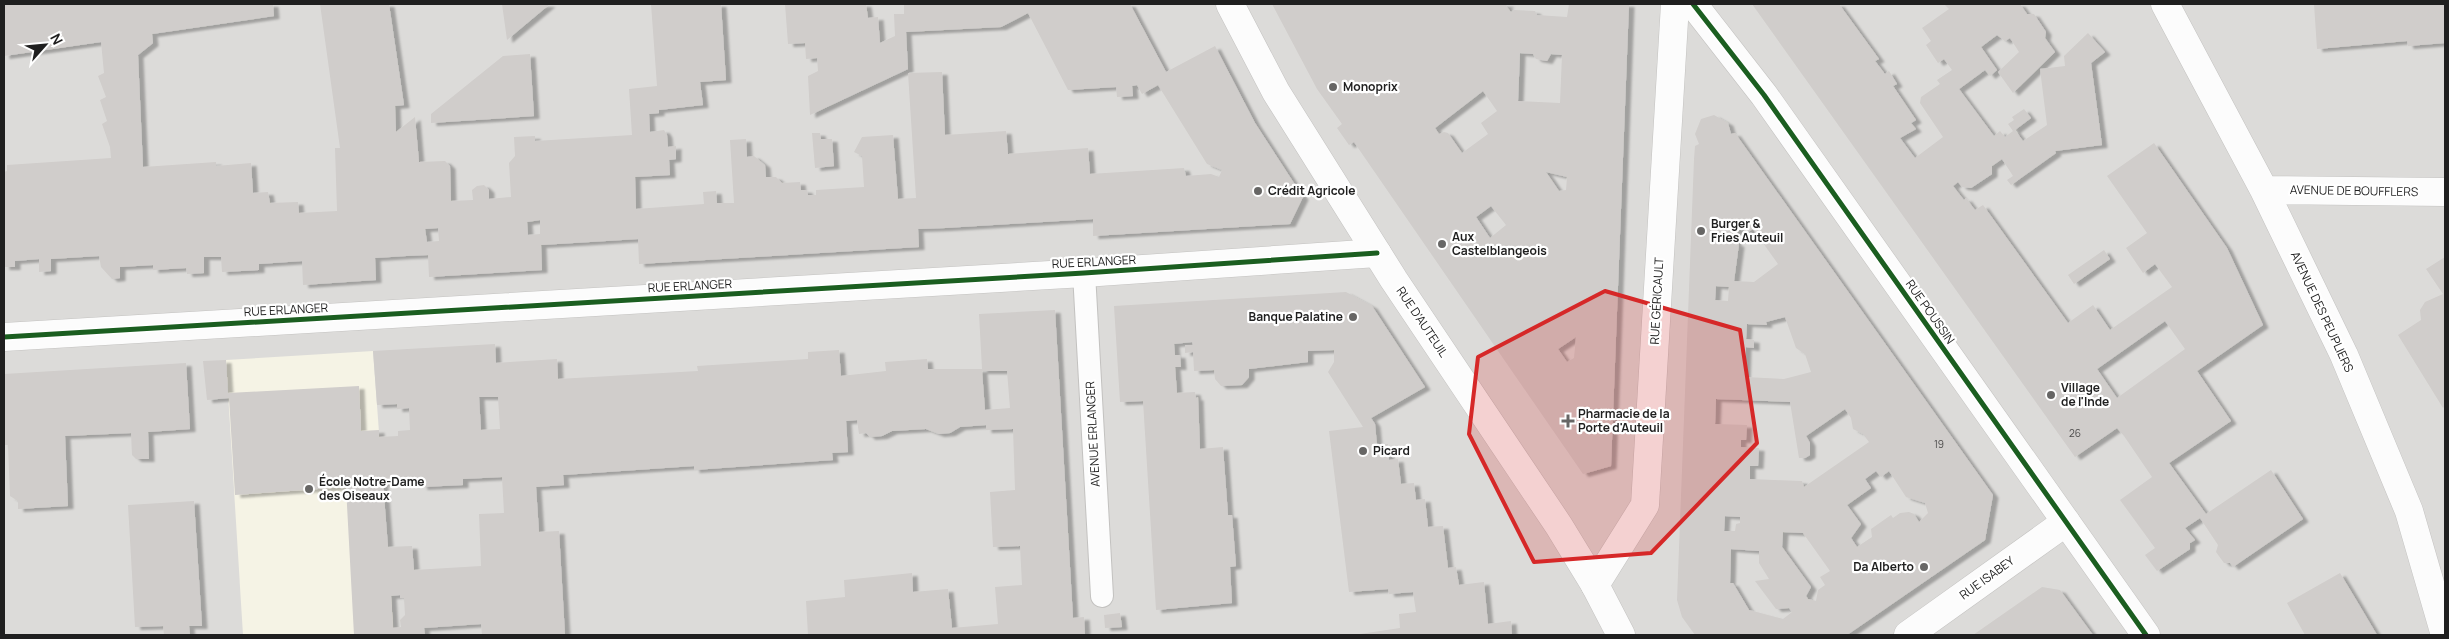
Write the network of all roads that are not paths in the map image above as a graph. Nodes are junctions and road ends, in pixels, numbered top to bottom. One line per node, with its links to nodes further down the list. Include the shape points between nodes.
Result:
1 (1230, 4): 7 (street, RUE D'AUTEUIL, via 1276,92)
2 (1675, 4): 11 (street, RUE GÉRICAULT, via 1645,506)
3 (1693, 4): 10 (street, RUE POUSSIN, via 1764,95)
4 (2165, 4): 5 (street, AVENUE DES PEUPLIERS)
5 (2264, 190): 6 (street, AVENUE DE BOUFFLERS); 16 (street, AVENUE DES PEUPLIERS, via 2344,355 2409,511)
6 (2445, 192)
7 (1377, 253): 8 (street, RUE ERLANGER); 11 (street, RUE D'AUTEUIL)
8 (1084, 273): 9 (street, RUE ERLANGER); 12 (lane, AVENUE ERLANGER)
9 (4, 336)
10 (2066, 522): 14 (street, RUE ISABEY); 15 (street, RUE POUSSIN)
11 (1596, 585): 13 (street, RUE D'AUTEUIL)
12 (1102, 596)
13 (1622, 635)
14 (1908, 635)
15 (2146, 635)
16 (2444, 635)

